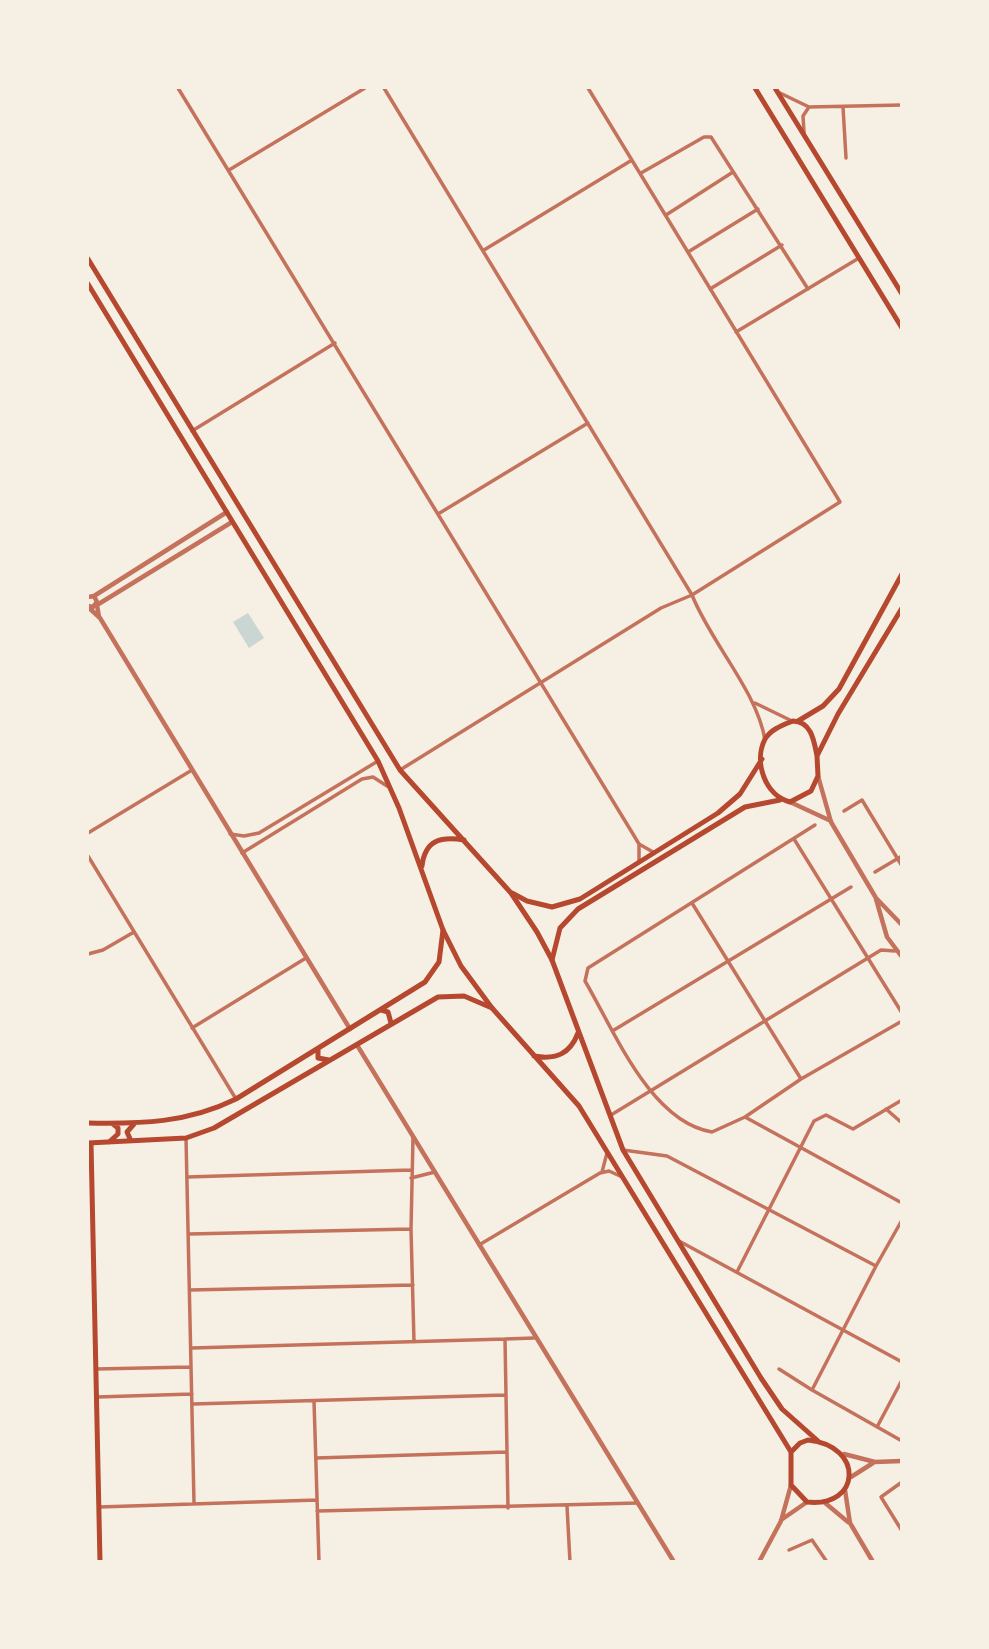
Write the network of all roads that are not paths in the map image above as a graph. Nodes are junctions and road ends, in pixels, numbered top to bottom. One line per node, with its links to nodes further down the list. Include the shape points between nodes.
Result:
1 (178, 88): 13 (street)
2 (365, 88): 13 (street)
3 (384, 88): 19 (street)
4 (588, 88): 12 (street)
5 (755, 88): 21 (main road)
6 (776, 89): 8 (street); 10 (main road)
7 (901, 105): 9 (street)
8 (809, 107): 9 (street); 10 (street, via 803,116)
9 (842, 107): 11 (street)
10 (804, 134): 27 (main road)
11 (846, 159)
12 (632, 160): 15 (street); 19 (street)
13 (229, 170): 32 (street)
14 (733, 172): 15 (street, via 708,136); 16 (street); 17 (street)
15 (640, 174): 17 (street)
16 (758, 209): 18 (street); 20 (street)
17 (666, 215): 20 (street)
18 (782, 245): 25 (street); 26 (street)
19 (484, 250): 33 (street)
20 (688, 252): 25 (street)
21 (859, 258): 26 (street); 30 (main road)
22 (88, 259): 23 (main road)
23 (99, 276): 24 (main road); 28 (main road)
24 (88, 284): 29 (main road)
25 (710, 289): 31 (street)
26 (807, 289): 31 (street)
27 (901, 294)
28 (110, 295): 29 (main road); 34 (main road)
29 (99, 302): 35 (main road)
30 (901, 328)
31 (736, 332): 45 (street, via 840,502)
32 (335, 343): 34 (street); 36 (street)
33 (588, 423): 36 (street); 45 (street)
34 (192, 431): 38 (main road)
35 (227, 512): 37 (main road); 42 (street)
36 (438, 514): 51 (street)
37 (232, 522): 39 (main road); 43 (street)
38 (253, 530): 39 (main road); 40 (main road)
39 (242, 537): 41 (main road)
40 (261, 544): 41 (main road); 59 (main road)
41 (250, 551): 57 (main road)
42 (158, 555): 43 (street); 46 (street)
43 (163, 565): 47 (street)
44 (901, 574): 53 (main road, via 840,687 823,706)
45 (692, 595): 51 (street, via 661,608); 52 (street, via 733,672)
46 (91, 597): 47 (street)
47 (97, 605): 48 (street); 50 (street)
48 (88, 607): 50 (street)
49 (901, 608): 55 (main road)
50 (100, 618): 58 (street)
51 (542, 684): 59 (street); 71 (street)
52 (758, 707): 53 (street); 54 (street)
53 (796, 721): 54 (main road); 55 (main road, via 813,735)
54 (765, 740): 56 (main road)
55 (817, 756): 60 (main road)
56 (762, 759): 62 (main road, via 769,790); 72 (main road, via 740,794 718,813)
57 (378, 761): 61 (main road); 68 (street, via 259,833)
58 (192, 770): 67 (street); 68 (street)
59 (400, 770): 70 (main road)
60 (818, 776): 63 (main road, via 811,791); 65 (street)
61 (390, 787): 73 (street, via 373,777 362,779); 78 (main road)
62 (780, 800): 63 (main road); 97 (main road, via 745,807 579,909 559,928)
63 (790, 802): 65 (street)
64 (845, 811): 75 (street, via 862,800)
65 (831, 822): 82 (street)
66 (815, 825): 69 (street)
67 (88, 833)
68 (230, 834): 73 (street)
69 (794, 839): 83 (street); 84 (street)
70 (464, 840): 78 (main road, via 446,837 433,841); 81 (main road)
71 (639, 844): 72 (street); 76 (street)
72 (653, 852): 76 (main road)
73 (242, 853): 95 (street)
74 (88, 856): 89 (street)
75 (899, 858): 77 (street); 79 (street)
76 (639, 860): 81 (main road, via 564,905 541,905)
77 (901, 866)
78 (421, 868): 88 (main road)
79 (875, 872)
80 (851, 887): 83 (street)
81 (511, 893): 97 (main road)
82 (876, 898): 85 (street); 87 (street)
83 (830, 899): 96 (street); 98 (street)
84 (692, 903): 98 (street); 108 (street, via 586,970 585,981)
85 (897, 919): 86 (street); 87 (street)
86 (901, 925)
87 (883, 928): 90 (street)
88 (443, 929): 99 (main road, via 461,966); 100 (main road, via 442,953 434,972)
89 (134, 932): 93 (street); 105 (street)
90 (887, 937): 91 (street); 92 (street)
91 (881, 950): 92 (street); 96 (street)
92 (895, 951): 94 (street)
93 (88, 954)
94 (901, 957)
95 (306, 958): 105 (street); 106 (street)
96 (868, 958): 101 (street); 102 (street)
97 (552, 960): 107 (main road)
98 (728, 961): 102 (street); 108 (street)
99 (492, 1008): 104 (main road, via 450,995); 111 (main road)
100 (381, 1010): 104 (main road, via 388,1012); 106 (main road)
101 (901, 1013)
102 (764, 1021): 113 (street); 114 (street)
103 (901, 1021): 113 (street)
104 (391, 1023): 109 (main road)
105 (192, 1028): 115 (street)
106 (349, 1029): 110 (main road)
107 (578, 1031): 111 (main road, via 570,1049 559,1056); 118 (main road)
108 (614, 1031): 114 (street)
109 (357, 1045): 112 (main road); 125 (street)
110 (323, 1046): 112 (main road, via 316,1056); 115 (main road)
111 (534, 1056): 130 (main road, via 579,1106)
112 (329, 1060): 124 (main road, via 233,1119)
113 (801, 1079): 119 (street)
114 (649, 1090): 118 (street); 119 (street, via 672,1114 704,1130 712,1132)
115 (236, 1100): 123 (main road, via 188,1118)
116 (901, 1100): 117 (street)
117 (886, 1109): 121 (street); 129 (street, via 853,1129 819,1116)
118 (609, 1116): 131 (main road)
119 (745, 1117): 129 (street)
120 (88, 1123): 122 (main road)
121 (901, 1123)
122 (113, 1124): 123 (main road); 127 (main road, via 118,1132)
123 (134, 1125): 126 (main road, via 127,1132)
124 (186, 1138): 126 (main road); 135 (street)
125 (413, 1138): 132 (street); 133 (street)
126 (133, 1141): 127 (main road)
127 (109, 1142): 128 (main road)
128 (89, 1143): 138 (main road)
129 (801, 1149): 139 (street); 140 (street)
130 (608, 1150): 134 (street); 137 (main road)
131 (623, 1150): 140 (street, via 667,1156); 144 (main road)
132 (411, 1170): 135 (street); 136 (street)
133 (435, 1172): 136 (street); 145 (street)
134 (600, 1173): 137 (street, via 614,1172); 145 (street)
135 (187, 1177): 143 (street)
136 (411, 1178): 142 (street)
137 (625, 1179): 150 (main road)
138 (89, 1198): 157 (main road)
139 (901, 1203)
140 (769, 1210): 146 (street); 147 (street)
141 (901, 1220): 146 (street)
142 (411, 1229): 143 (street); 149 (street)
143 (189, 1234): 151 (street)
144 (677, 1240): 147 (street); 148 (main road)
145 (479, 1245): 153 (street)
146 (876, 1266): 152 (street)
147 (737, 1272): 152 (street)
148 (702, 1280): 150 (main road); 172 (main road, via 782,1409)
149 (413, 1285): 151 (street); 155 (street)
150 (692, 1288): 175 (main road)
151 (190, 1290): 156 (street)
152 (843, 1330): 159 (street); 165 (street)
153 (534, 1338): 154 (street); 188 (street)
154 (505, 1339): 155 (street); 167 (street)
155 (414, 1342): 156 (street)
156 (191, 1348): 160 (street)
157 (94, 1355): 158 (main road); 161 (main road)
158 (88, 1358)
159 (901, 1362)
160 (191, 1367): 161 (street); 166 (street)
161 (95, 1368): 162 (main road); 168 (main road)
162 (88, 1369)
163 (779, 1369): 165 (street)
164 (901, 1380): 171 (street)
165 (812, 1390): 171 (street)
166 (192, 1394): 168 (street); 170 (street)
167 (505, 1395): 169 (street); 174 (street)
168 (97, 1397): 190 (main road)
169 (314, 1401): 170 (street); 177 (street)
170 (192, 1404): 187 (street)
171 (877, 1427): 173 (street)
172 (818, 1441): 175 (main road, via 800,1443); 176 (main road)
173 (901, 1441)
174 (507, 1452): 177 (street); 191 (street)
175 (791, 1452): 182 (main road)
176 (844, 1454): 179 (street); 180 (main road)
177 (317, 1458): 184 (street)
178 (901, 1461): 179 (street)
179 (875, 1462): 180 (street)
180 (850, 1478): 183 (main road)
181 (901, 1482): 195 (street, via 881,1497)
182 (791, 1485): 185 (main road); 193 (street)
183 (845, 1490): 186 (main road); 194 (street)
184 (317, 1500): 187 (street); 192 (street)
185 (807, 1502): 186 (main road); 193 (street)
186 (824, 1502): 194 (street)
187 (194, 1503): 190 (street)
188 (638, 1503): 189 (street); 200 (street)
189 (567, 1506): 191 (street); 199 (street)
190 (99, 1507): 197 (main road)
191 (508, 1508): 192 (street)
192 (317, 1511): 198 (street)
193 (781, 1521): 201 (street)
194 (850, 1524): 203 (street)
195 (901, 1531)
196 (789, 1550): 202 (street, via 812,1540)
197 (100, 1562)
198 (318, 1562)
199 (570, 1562)
200 (674, 1562)
201 (759, 1562)
202 (827, 1562)
203 (873, 1562)

